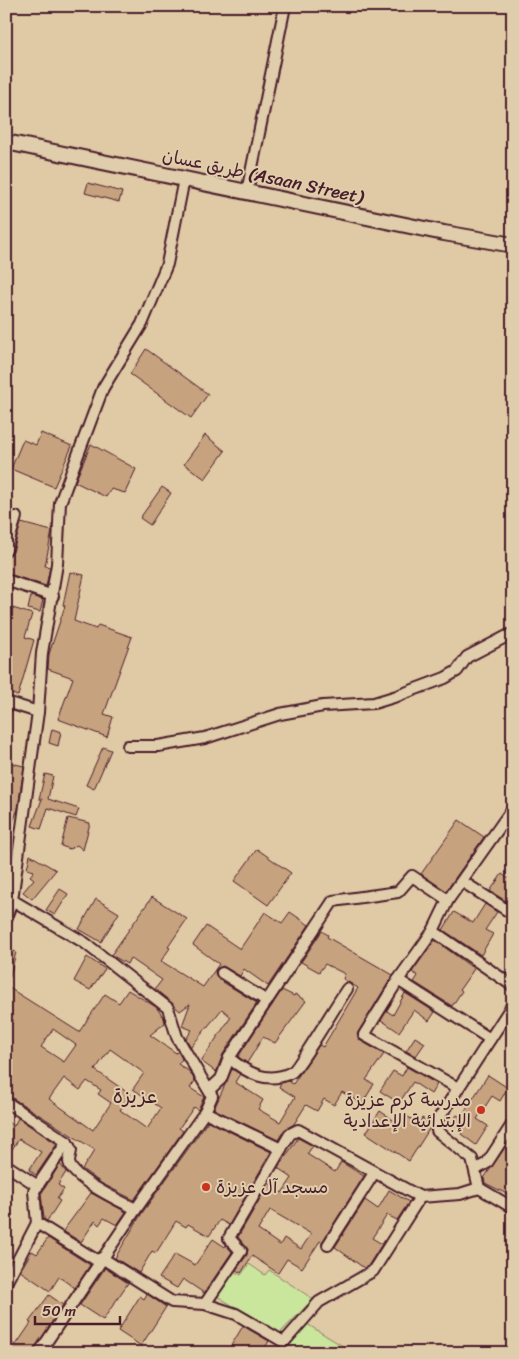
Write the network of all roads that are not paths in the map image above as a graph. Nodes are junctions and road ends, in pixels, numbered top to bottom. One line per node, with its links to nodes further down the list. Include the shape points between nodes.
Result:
1 (286, 6): 4 (street)
2 (6, 142): 3 (street, طريق عسان (Asaan Street))
3 (184, 178): 4 (street, طريق عسان (Asaan Street)); 9 (street, via 167,264 142,324 103,388 60,504)
4 (247, 192): 5 (street, طريق عسان (Asaan Street))
5 (513, 245)
6 (16, 517): 7 (street)
7 (6, 550)
8 (6, 580): 9 (street)
9 (53, 596): 12 (street, via 42,653)
10 (513, 633): 13 (street, via 467,657 457,671 445,678 398,696 374,703 323,706 280,714 205,738 158,746)
11 (6, 702): 12 (street)
12 (38, 712): 16 (street)
13 (128, 746)
14 (513, 808): 15 (street)
15 (463, 882): 17 (street); 18 (street)
16 (12, 900): 19 (street); 30 (street, via 85,943 168,1008 176,1037)
17 (448, 900): 20 (street); 25 (street, via 412,876 398,892 333,901)
18 (513, 914)
19 (6, 919)
20 (433, 931): 22 (street); 23 (street)
21 (222, 973): 25 (street)
22 (398, 980): 27 (street); 29 (street, via 364,1035)
23 (513, 986)
24 (347, 988): 28 (street, via 294,1072 271,1079 244,1071)
25 (267, 1001): 28 (street)
26 (513, 1004): 27 (street)
27 (490, 1038): 29 (street)
28 (229, 1058): 30 (street, via 221,1079)
29 (458, 1088): 37 (street, via 437,1121 437,1131 472,1159)
30 (209, 1090): 32 (street, via 212,1096)
31 (6, 1102): 34 (street)
32 (205, 1112): 35 (street); 43 (street)
33 (513, 1124): 37 (street, via 487,1164)
34 (67, 1142): 39 (street); 43 (street, via 71,1150 69,1163 74,1172 110,1197)
35 (281, 1149): 38 (street, via 290,1134 298,1130); 48 (street, via 229,1238 241,1251)
36 (6, 1165): 39 (street)
37 (475, 1170): 40 (street)
38 (374, 1173): 41 (street); 45 (street)
39 (38, 1186): 44 (street, via 34,1191)
40 (479, 1188): 41 (street, via 460,1194); 42 (street)
41 (420, 1196): 48 (street, via 373,1272 319,1302 284,1342 236,1314)
42 (513, 1208)
43 (136, 1210): 46 (street)
44 (37, 1223): 46 (street, via 96,1260); 47 (street)
45 (328, 1245)
46 (102, 1258): 48 (street, via 172,1302); 49 (street)
47 (6, 1283)
48 (205, 1304)
49 (39, 1353)

